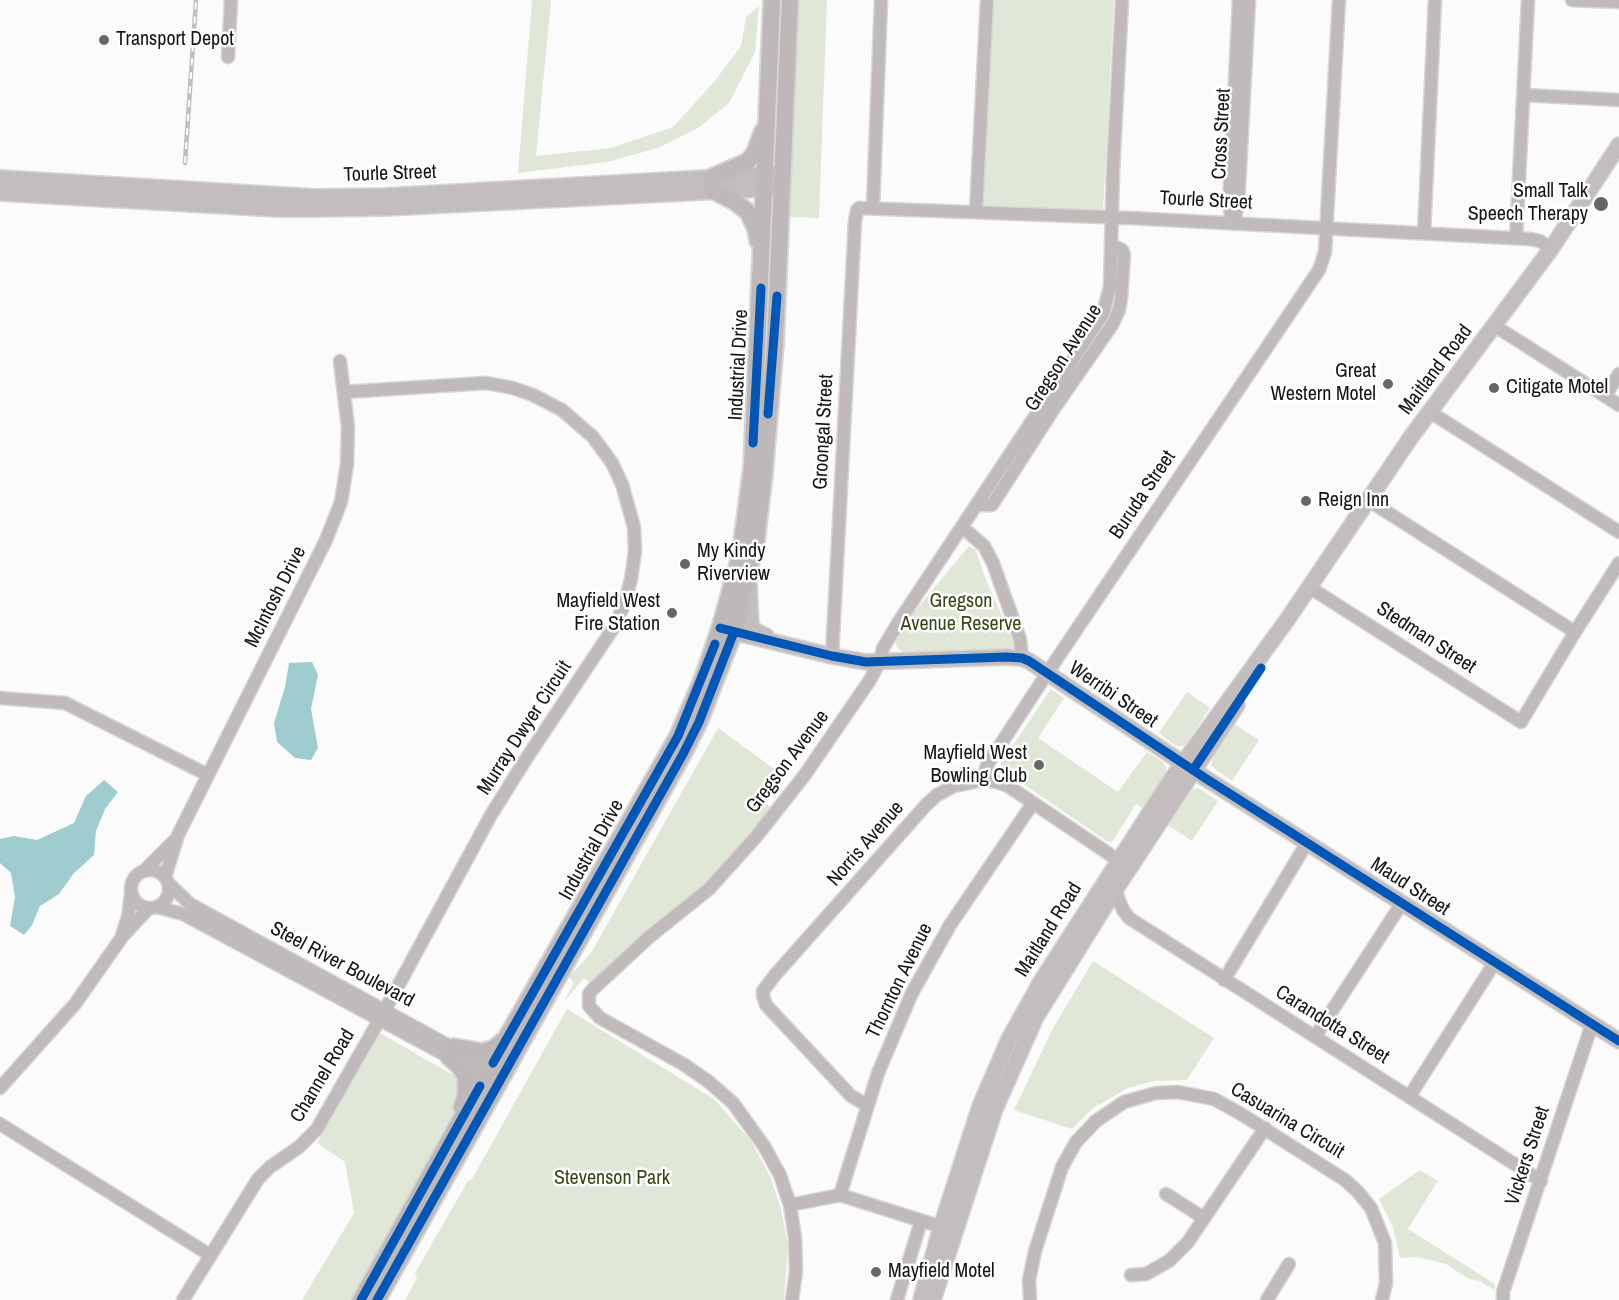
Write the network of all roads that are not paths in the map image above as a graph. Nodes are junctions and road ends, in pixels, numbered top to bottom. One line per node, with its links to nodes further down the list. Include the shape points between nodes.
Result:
1 (231, 0): 14 (street)
2 (772, 0): 17 (highway, Industrial Drive)
3 (790, 0): 20 (highway, Industrial Drive)
4 (881, 0): 23 (street)
5 (987, 0): 25 (street)
6 (1122, 0): 26 (street, Gregson Avenue)
7 (1239, 0): 27 (street, Cross Street, via 1229,204)
8 (1249, 0): 27 (street, Cross Street, via 1238,205)
9 (1339, 0): 28 (street, Buruda Street)
10 (1435, 0): 29 (street)
11 (1528, 0): 15 (street)
12 (1572, 0): 13 (street)
13 (1619, 2)
14 (228, 57)
15 (1524, 95): 16 (street); 30 (street)
16 (1619, 100)
17 (768, 114): 20 (highway, Industrial Drive); 21 (highway, via 752,158)
18 (1619, 145): 31 (main road, Maitland Road)
19 (0, 178): 21 (main road, Tourle Street, via 316,197)
20 (774, 181): 21 (main road, Tourle Street); 32 (highway, Industrial Drive); 44 (highway, Industrial Drive, via 775,344 764,474)
21 (712, 184): 22 (main road, Tourle Street, via 396,208 277,209); 32 (highway, via 748,212 756,229)
22 (0, 194)
23 (873, 207): 24 (street, Tourle Street); 25 (street, Tourle Street)
24 (857, 210): 49 (street, Groongal Street)
25 (976, 211): 26 (street, Tourle Street)
26 (1113, 218): 27 (street, Tourle Street); 41 (street, Gregson Avenue, via 1112,245 1124,254 1121,298 1112,325 992,505 977,505)
27 (1233, 224): 28 (street, Tourle Street)
28 (1326, 228): 29 (street, Tourle Street); 52 (street, Buruda Street, via 1319,270)
29 (1424, 233): 30 (street, Tourle Street)
30 (1516, 238): 31 (street, Tourle Street, via 1535,239)
31 (1551, 249): 33 (main road, Maitland Road)
32 (762, 269): 46 (highway, Industrial Drive, via 750,493)
33 (1495, 326): 37 (street); 39 (main road, Maitland Road)
34 (340, 361): 36 (street, McIntosh Drive)
35 (1619, 374): 37 (street)
36 (344, 392): 55 (street, McIntosh Drive, via 347,464 341,502 326,540); 70 (street, Murray Dwyer Circuit, via 486,383 533,395 562,410 593,437 622,484 634,527 631,579 614,627 491,815)
37 (1605, 396): 38 (street)
38 (1619, 405)
39 (1430, 412): 40 (main road, Maitland Road); 42 (street)
40 (1368, 500): 45 (main road, Maitland Road); 47 (street)
41 (962, 527): 50 (street, via 984,546 993,563 1020,639); 51 (street, Gregson Avenue, via 898,623 883,648)
42 (1619, 532)
43 (1619, 563): 47 (street)
44 (748, 576): 46 (highway, Industrial Drive); 48 (main road, via 751,626 756,632)
45 (1309, 587): 47 (street, Stedman Street, via 1521,722); 54 (main road, Maitland Road, via 1262,668)
46 (727, 630): 48 (main road); 72 (highway, Industrial Drive, via 678,736); 76 (highway, Industrial Drive, via 699,722 683,754)
47 (1575, 632)
48 (784, 643): 49 (main road)
49 (832, 656): 51 (main road)
50 (1022, 657): 51 (main road); 52 (main road, Werribi Street)
51 (880, 662): 86 (street, Gregson Avenue, via 804,777 755,838 709,889 648,938 589,994 589,1006 600,1018 683,1064 733,1103 764,1146)
52 (1048, 672): 54 (main road, Werribi Street); 56 (street, Buruda Street, via 987,765)
53 (0, 698): 55 (street, via 65,703)
54 (1188, 767): 59 (main road, Maud Street); 60 (main road, Maitland Road); 63 (main road, Maitland Road)
55 (208, 775): 58 (street, McIntosh Drive)
56 (983, 780): 57 (street, Norris Avenue, via 1008,786); 79 (street, Norris Avenue, via 954,786 926,805 757,997 851,1096)
57 (1033, 803): 60 (street, Norris Avenue); 79 (street, Thornton Avenue, via 926,966)
58 (178, 835): 61 (street, McIntosh Drive); 62 (street, McIntosh Drive)
59 (1307, 843): 65 (main road, Maud Street); 69 (street)
60 (1118, 860): 89 (main road, Maitland Road, via 1009,1039 980,1106)
61 (144, 871): 62 (street, via 159,872); 64 (street, via 133,880)
62 (167, 880): 66 (street, via 167,898); 70 (street, Steel River Boulevard, via 190,904)
63 (1114, 890): 69 (street, Carandotta Street, via 1129,918); 89 (main road, Maitland Road, via 1023,1044)
64 (131, 894): 66 (street, via 141,906); 67 (street)
65 (1402, 903): 68 (main road, Maud Street); 73 (street)
66 (153, 908): 67 (street); 70 (street, Steel River Boulevard, via 183,914)
67 (122, 937): 77 (street, via 75,1004)
68 (1495, 962): 71 (main road, Maud Street); 78 (street)
69 (1224, 980): 73 (street, Carandotta Street)
70 (382, 1015): 75 (street, Steel River Boulevard); 90 (street, Channel Road, via 317,1129 265,1171)
71 (1592, 1024): 74 (main road, Maud Street); 83 (street, Vickers Street)
72 (511, 1031): 75 (highway, via 499,1046 489,1051); 76 (highway, Industrial Drive)
73 (1315, 1037): 78 (street, Carandotta Street)
74 (1619, 1041)
75 (451, 1052): 76 (street, Steel River Boulevard); 82 (highway, via 467,1086 464,1104)
76 (493, 1077): 82 (highway, Industrial Drive); 95 (highway, Industrial Drive)
77 (0, 1088)
78 (1409, 1097): 83 (street, Carandotta Street)
79 (867, 1105): 85 (street, Thornton Avenue)
80 (0, 1124): 90 (street)
81 (1265, 1128): 87 (street); 100 (street, Casuarina Circuit, via 1214,1099 1178,1092 1139,1097 1108,1112 1076,1142 1062,1167 1035,1251 1029,1280); 102 (street, Casuarina Circuit, via 1345,1180 1371,1208 1385,1243 1386,1283)
82 (444, 1152): 94 (highway, Industrial Drive)
83 (1541, 1180): 103 (street, Vickers Street)
84 (1166, 1194): 87 (street)
85 (840, 1195): 86 (street); 88 (street)
86 (790, 1205): 96 (street, via 796,1271)
87 (1204, 1218): 92 (street, via 1169,1261 1146,1274)
88 (921, 1221): 89 (street); 97 (street)
89 (948, 1228): 98 (main road, Maitland Road); 99 (main road, Maitland Road)
90 (210, 1255): 93 (street, Channel Road)
91 (1289, 1264): 101 (street)
92 (1131, 1275)
93 (183, 1300)
94 (361, 1300)
95 (377, 1300)
96 (792, 1300)
97 (897, 1300)
98 (921, 1300)
99 (933, 1300)
100 (1030, 1300)
101 (1267, 1300)
102 (1382, 1300)
103 (1503, 1300)

